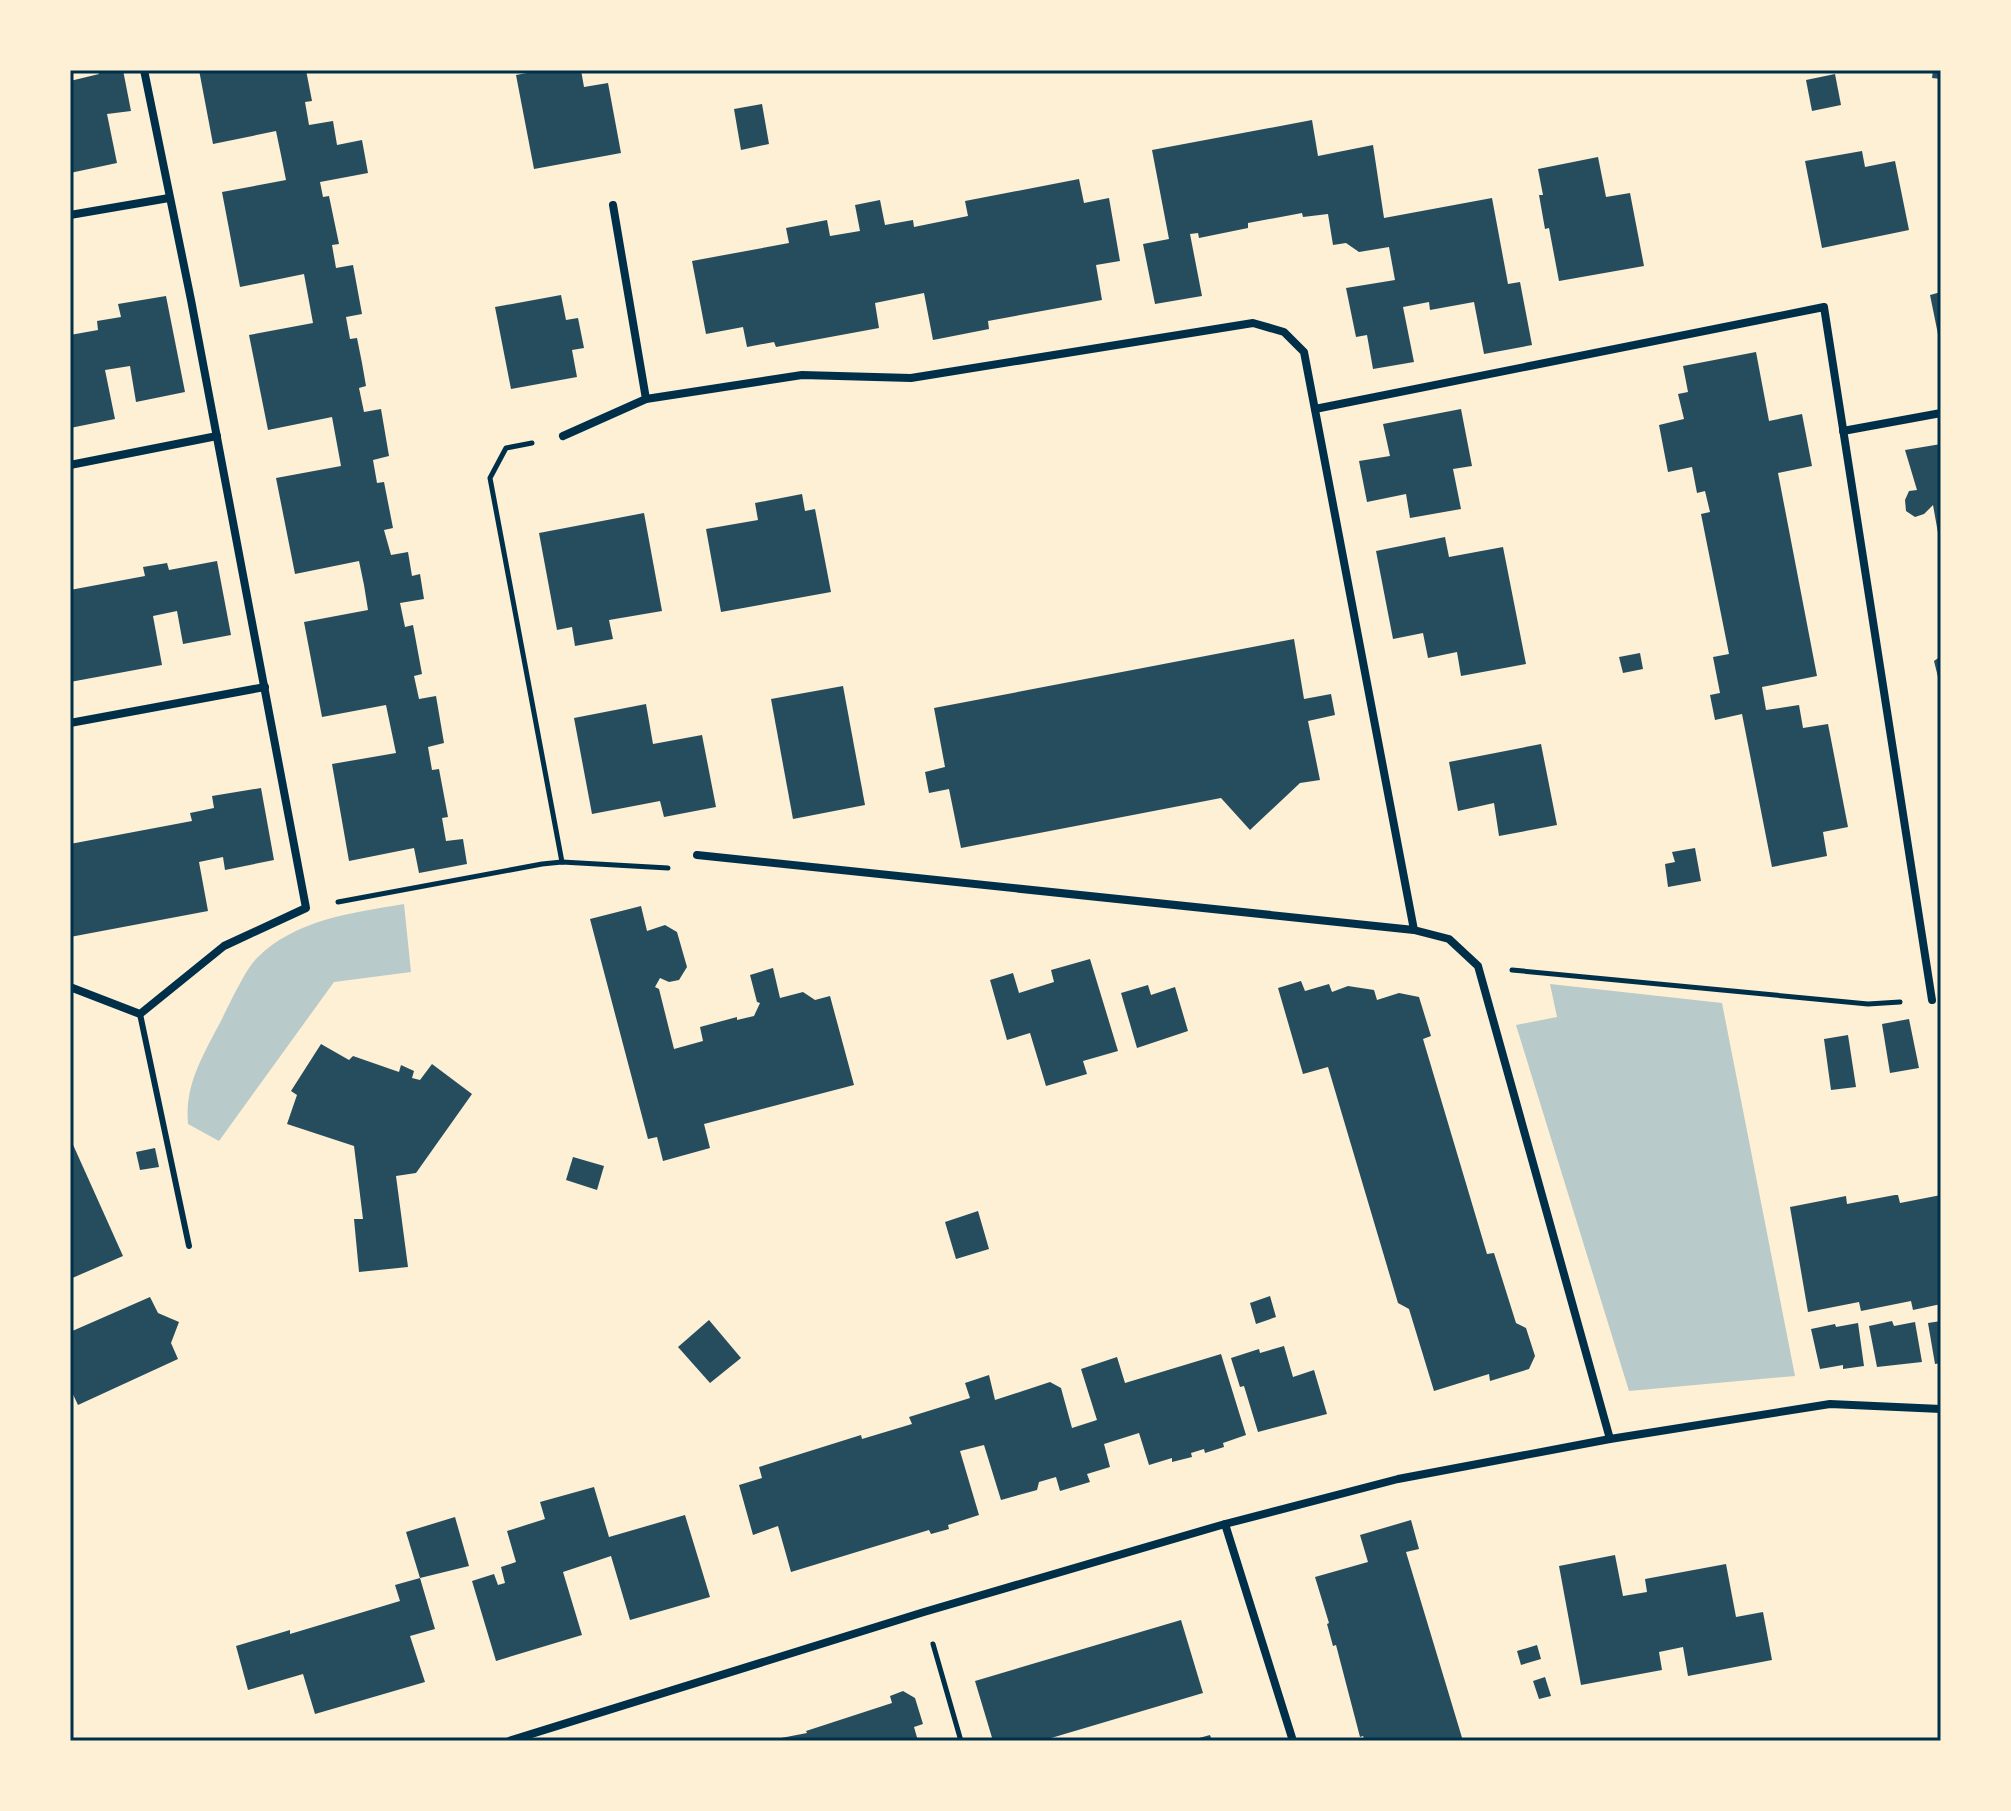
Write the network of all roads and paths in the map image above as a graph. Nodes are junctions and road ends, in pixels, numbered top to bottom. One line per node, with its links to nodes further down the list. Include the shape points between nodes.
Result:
1 (144, 70): 2 (street)
2 (169, 198): 4 (street); 9 (street)
3 (613, 205): 5 (street)
4 (70, 215)
5 (646, 399): 6 (street, via 802,375 911,378 1253,323 1284,332 1304,352); 10 (street)
6 (1315, 409): 8 (street, via 1824,307); 17 (street)
7 (1941, 413): 8 (street)
8 (1843, 431): 20 (street)
9 (217, 436): 11 (street); 12 (street)
10 (563, 436): 15 (path, via 506,448 490,478)
11 (70, 465)
12 (265, 687): 13 (street); 16 (street)
13 (70, 723)
14 (697, 855): 15 (path, via 667,868); 17 (street)
15 (562, 862): 16 (path)
16 (306, 908): 21 (street, via 224,946)
17 (1414, 930): 18 (street, via 1449,939)
18 (1478, 966): 20 (path, via 1868,1004); 24 (street)
19 (70, 987): 21 (street)
20 (1932, 1000)
21 (140, 1014): 22 (lane)
22 (189, 1246)
23 (1941, 1409): 24 (street, via 1830,1404)
24 (1610, 1439): 25 (street, via 1398,1479)
25 (1225, 1524): 26 (street); 29 (street)
26 (924, 1612): 27 (street); 28 (path)
27 (509, 1741)
28 (961, 1741)
29 (1293, 1741)

